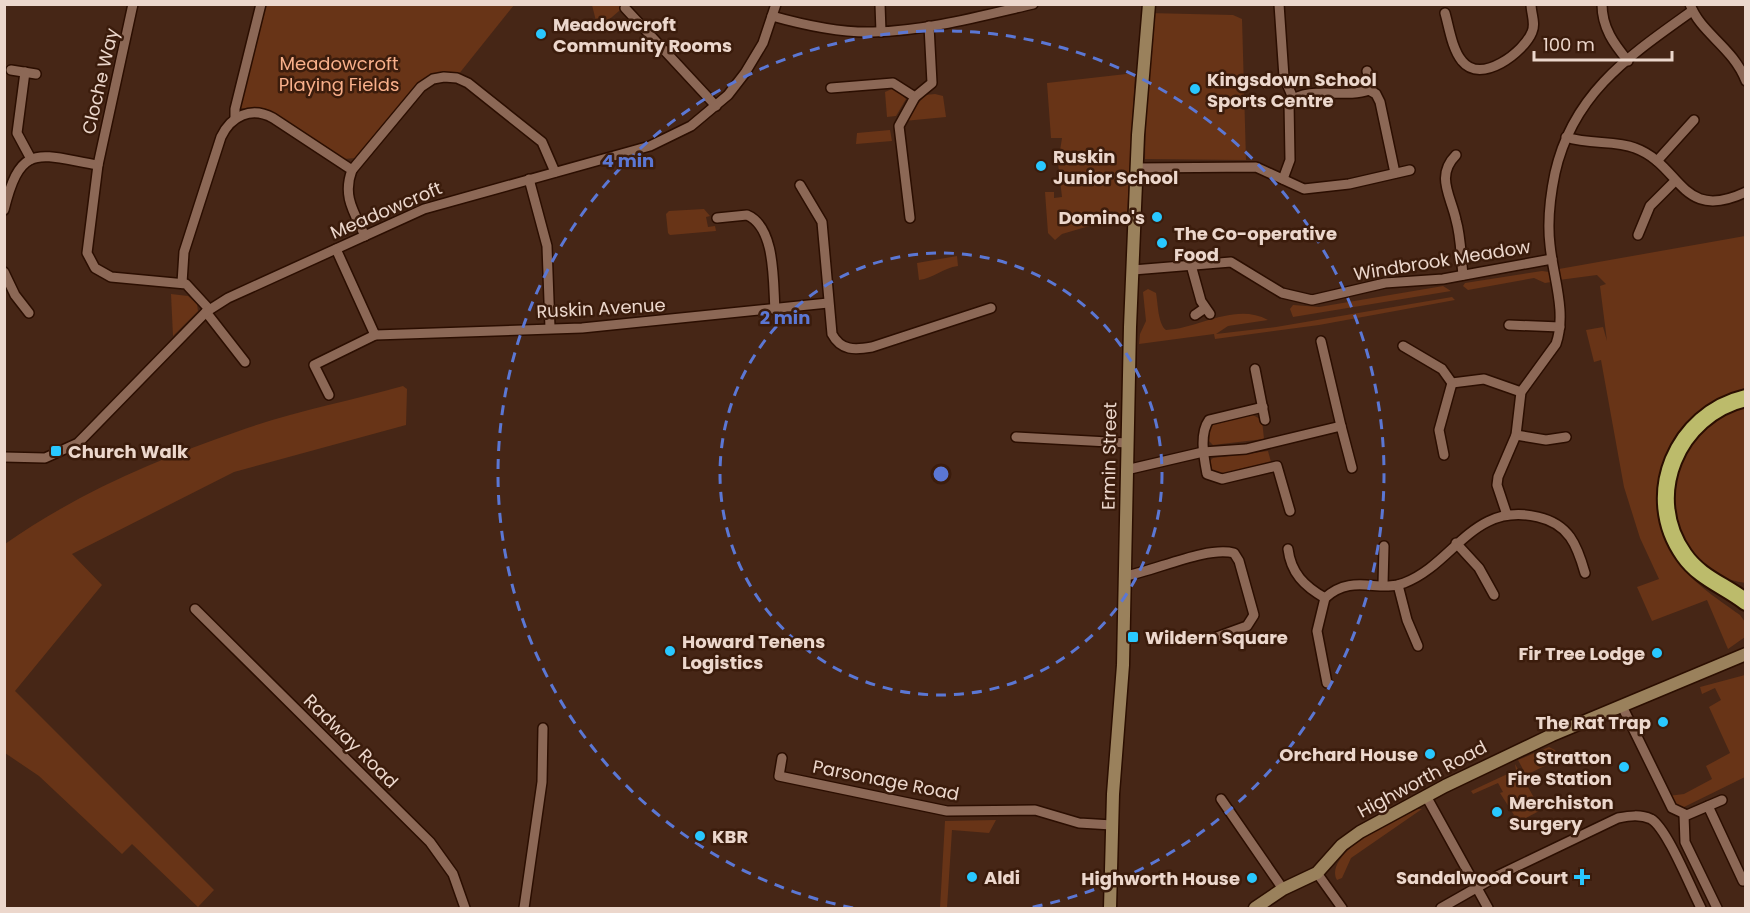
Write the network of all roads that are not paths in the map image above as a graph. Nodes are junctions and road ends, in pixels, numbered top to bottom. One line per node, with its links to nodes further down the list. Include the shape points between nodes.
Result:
1 (133, 4): 35 (street, Cloche Way)
2 (261, 4): 29 (street)
3 (776, 4): 14 (street, Meadowcroft)
4 (880, 4): 17 (street)
5 (977, 4): 15 (street)
6 (1033, 4): 15 (street)
7 (1149, 4): 36 (main road, Ermin Street)
8 (1279, 4): 27 (street, via 1284,77)
9 (1531, 4): 13 (street, via 1534,24 1529,38 1499,65 1483,70 1461,60)
10 (1602, 4): 18 (street, via 1605,27)
11 (625, 8): 28 (street)
12 (1691, 8): 18 (street); 23 (street, via 1733,56)
13 (1445, 13)
14 (772, 16): 17 (street, via 860,32); 28 (street, Meadowcroft, via 754,60)
15 (979, 16): 16 (street)
16 (929, 26): 17 (street); 26 (street, via 932,83)
17 (881, 32)
18 (1628, 61): 31 (street, via 1583,105)
19 (11, 70): 21 (street)
20 (1367, 71): 25 (street)
21 (25, 72): 22 (street); 33 (street, via 17,134)
22 (36, 74)
23 (1746, 81)
24 (831, 88): 26 (street, via 893,83)
25 (1372, 90): 27 (street); 40 (street, via 1380,103)
26 (915, 97): 48 (street, via 899,126)
27 (1293, 98): 42 (street, via 1287,104 1290,160)
28 (716, 106): 39 (street, Meadowcroft, via 691,126 662,141)
29 (235, 118): 37 (street, via 252,112 266,114); 57 (street, via 221,137 184,252)
30 (1694, 120): 34 (street)
31 (1566, 137): 34 (street, via 1586,143 1631,146); 52 (street, via 1549,207)
32 (1456, 155): 56 (street, via 1446,170 1445,189 1456,220)
33 (31, 159): 35 (street); 46 (street, via 15,174)
34 (1657, 161): 43 (street)
35 (98, 165): 57 (street, Cloche Way, via 87,253 95,268 111,277)
36 (1137, 168): 42 (street, via 1256,168); 54 (main road, Ermin Street)
37 (352, 170): 39 (street, via 421,87 433,79 451,77 468,83 542,142); 50 (street, via 347,198)
38 (1410, 171): 40 (street)
39 (555, 172): 41 (street, Meadowcroft)
40 (1395, 173): 42 (street, via 1304,189)
41 (529, 179): 50 (street, Meadowcroft, via 424,209); 66 (street, via 547,246)
42 (1283, 179)
43 (1675, 182): 45 (street, via 1708,201 1723,201); 49 (street, via 1650,206)
44 (800, 185): 58 (street, via 822,222)
45 (1746, 192)
46 (4, 210)
47 (717, 218): 60 (street, via 747,215 763,227)
48 (910, 218)
49 (1638, 235)
50 (365, 236): 51 (street, Meadowcroft)
51 (336, 249): 61 (street, Meadowcroft); 67 (street)
52 (1552, 259): 56 (street, Windbrook Meadow); 65 (street)
53 (1191, 266): 54 (street, Windbrook Meadow); 56 (street, Windbrook Meadow, via 1231,262 1282,293 1306,299 1385,283); 63 (street, via 1208,311)
54 (1133, 270): 82 (main road, Ermin Street)
55 (4, 272): 62 (street)
56 (1463, 275)
57 (182, 283): 61 (street, via 189,286)
58 (828, 303): 59 (street, via 833,338 852,350); 60 (street, Ruskin Avenue)
59 (991, 308)
60 (775, 310): 66 (street, Ruskin Avenue)
61 (208, 311): 70 (street); 85 (street, Meadowcroft, via 78,443 45,458)
62 (28, 313)
63 (1196, 315)
64 (1509, 325): 65 (street)
65 (1560, 327): 73 (street, via 1556,344)
66 (550, 328): 67 (street, Ruskin Avenue)
67 (375, 335): 74 (street, Ruskin Avenue, via 314,365)
68 (1321, 341): 78 (street)
69 (1403, 346): 72 (street, via 1442,369)
70 (245, 363)
71 (1255, 369): 76 (street)
72 (1452, 383): 73 (street, via 1484,380); 84 (street, via 1439,430)
73 (1521, 392): 79 (street)
74 (329, 395)
75 (1746, 398): 98 (highway, via 1717,409 1690,431 1673,459 1665,493 1670,526 1682,553 1706,578)
76 (1263, 407): 77 (street); 83 (street, via 1209,420)
77 (1265, 420)
78 (1341, 426): 83 (street, via 1246,449); 86 (street)
79 (1516, 435): 81 (street, via 1546,440); 89 (street, via 1498,477)
80 (1016, 437): 82 (street)
81 (1566, 437)
82 (1127, 443): 87 (main road, Ermin Street)
83 (1203, 452): 87 (street); 88 (street, via 1207,474 1214,478 1277,466)
84 (1444, 455)
85 (4, 458)
86 (1352, 468)
87 (1126, 470): 94 (main road, Ermin Street)
88 (1290, 511)
89 (1506, 515): 90 (street, via 1483,524); 93 (street, via 1542,517 1565,530 1576,544)
90 (1456, 543): 96 (street, via 1426,572); 97 (street, via 1479,568)
91 (1384, 546): 95 (street)
92 (1288, 549): 99 (street, via 1292,568 1300,580)
93 (1585, 573)
94 (1125, 576): 101 (street, via 1205,555 1234,553 1254,615 1245,628); 113 (main road, Ermin Street)
95 (1383, 584): 96 (street); 99 (street, via 1351,585)
96 (1398, 585): 102 (street)
97 (1494, 595)
98 (1741, 596)
99 (1325, 598): 104 (street, via 1317,631)
100 (195, 609): 118 (street, Radway Road, via 436,848 453,874)
101 (1214, 638)
102 (1418, 646)
103 (1743, 653): 105 (main road, Highworth Road)
104 (1327, 683)
105 (1622, 706): 108 (main road, Highworth Road); 112 (street, via 1669,805)
106 (543, 728): 119 (street, via 542,782)
107 (782, 758): 113 (street, Parsonage Road, via 779,776 931,808 958,812 1035,810 1079,823)
108 (1426, 796): 114 (main road, Highworth Road, via 1359,832); 116 (street)
109 (1221, 799): 117 (street)
110 (1722, 800): 111 (street)
111 (1708, 806): 112 (street); 115 (street, via 1743,881)
112 (1684, 815): 126 (street, via 1685,842)
113 (1112, 825): 120 (main road, Ermin Street)
114 (1317, 873): 117 (main road, Highworth Road); 122 (street)
115 (1746, 880)
116 (1476, 888): 123 (street); 124 (street); 125 (street, via 1618,818 1634,816 1655,822 1663,831)
117 (1283, 889): 121 (main road, Highworth Road)
118 (465, 909)
119 (524, 909)
120 (1110, 909)
121 (1255, 909)
122 (1342, 909)
123 (1441, 909)
124 (1488, 909)
125 (1701, 909)
126 (1717, 909)

